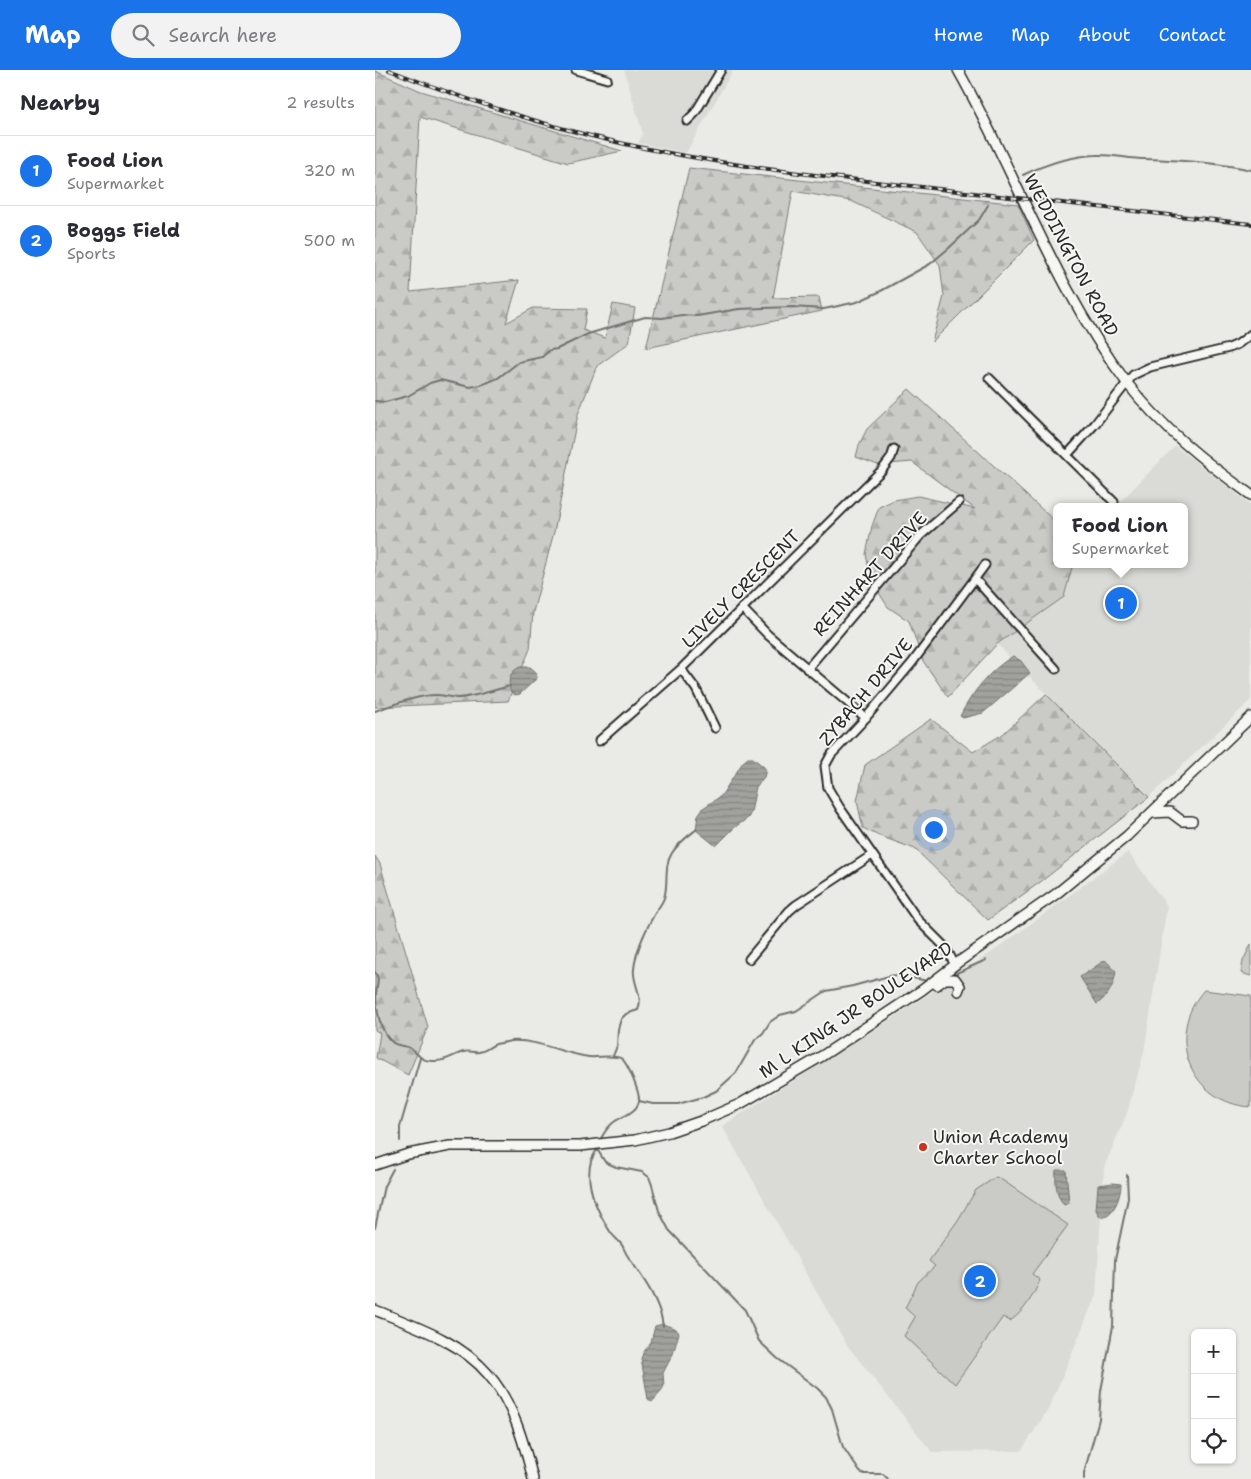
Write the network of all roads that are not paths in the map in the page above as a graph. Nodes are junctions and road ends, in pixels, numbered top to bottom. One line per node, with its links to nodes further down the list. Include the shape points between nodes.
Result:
1 (576, 70): 4 (street)
2 (721, 70): 5 (street)
3 (958, 70): 8 (main road, WEDDINGTON ROAD, via 1071,296 1101,348)
4 (607, 79)
5 (687, 121)
6 (1251, 334): 8 (street, via 1229,348 1141,371 1133,375)
7 (989, 378): 10 (street)
8 (1128, 384): 10 (street); 11 (main road, WEDDINGTON ROAD, via 1183,442)
9 (894, 449): 16 (street, LIVELY CRESCENT, via 882,470)
10 (1067, 455): 13 (street)
11 (1251, 495)
12 (959, 502): 18 (street, REINHART DRIVE, via 921,535)
13 (1114, 502)
14 (985, 565): 15 (street, ZYBACH DRIVE)
15 (975, 579): 19 (street); 20 (street, ZYBACH DRIVE)
16 (742, 608): 17 (street, LIVELY CRESCENT); 18 (street)
17 (681, 669): 22 (street, via 696,689); 23 (street, LIVELY CRESCENT)
18 (807, 669): 20 (street)
19 (1056, 669)
20 (866, 718): 26 (street, ZYBACH DRIVE, via 831,755 825,766 827,788)
21 (1251, 718): 24 (main road, M L KING JR BOULEVARD)
22 (715, 728)
23 (599, 741)
24 (1152, 812): 25 (main road, via 1170,812 1182,821); 28 (main road, M L KING JR BOULEVARD, via 1056,894)
25 (1192, 821)
26 (872, 855): 27 (street, via 796,904); 28 (street, ZYBACH DRIVE, via 918,920 947,948)
27 (749, 959)
28 (955, 965): 30 (main road, M L KING JR BOULEVARD)
29 (958, 991): 30 (main road, via 960,986 955,979 945,979 845,1046)
30 (822, 1056): 31 (main road, M L KING JR BOULEVARD, via 740,1104 669,1132 635,1140 580,1146 449,1146)
31 (375, 1165)
32 (375, 1310): 33 (main road, via 447,1343 488,1374 513,1417)
33 (533, 1479)

